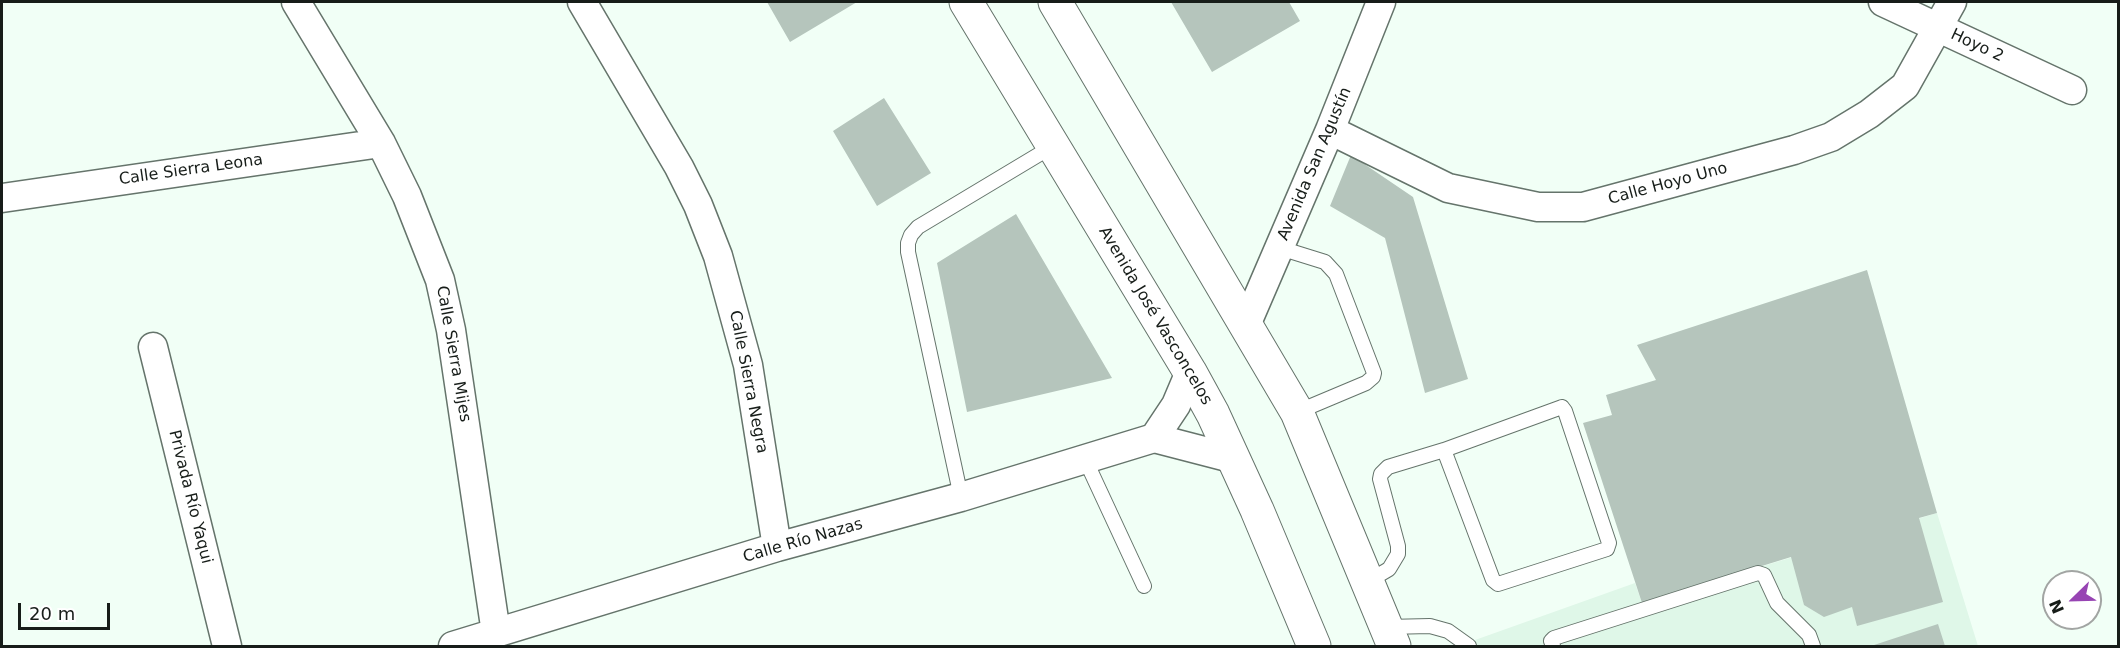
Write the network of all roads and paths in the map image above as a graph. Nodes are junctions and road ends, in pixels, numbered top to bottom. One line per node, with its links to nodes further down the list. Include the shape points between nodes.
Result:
1 (296, 2): 11 (street, Calle Sierra Mijes)
2 (582, 2): 24 (street, Calle Sierra Negra, via 679,167 718,256 748,365)
3 (966, 2): 12 (main road, Avenida José Vasconcelos)
4 (1055, 2): 15 (main road)
5 (1381, 2): 10 (street, Avenida San Agustín)
6 (1883, 2): 8 (street, Hoyo 2)
7 (1952, 2): 8 (street, Calle Hoyo Uno)
8 (1938, 28): 9 (street, Hoyo 2); 10 (street, Calle Hoyo Uno, via 1905,86 1831,137 1583,207 1538,207 1448,188)
9 (2072, 90)
10 (1330, 130): 14 (street, Avenida San Agustín)
11 (381, 143): 13 (street, Calle Sierra Leona); 27 (street, Calle Sierra Mijes, via 407,196 448,309)
12 (1053, 146): 17 (main road, Avenida José Vasconcelos); 23 (lane, via 918,228 908,243)
13 (2, 198)
14 (1280, 248): 15 (street, Avenida San Agustín); 18 (lane, via 1325,262 1336,274 1374,373 1366,383)
15 (1246, 325): 18 (main road)
16 (153, 347): 29 (street, Privada Río Yaqui)
17 (1190, 372): 19 (street, via 1176,405); 22 (main road, Avenida José Vasconcelos)
18 (1297, 412): 25 (main road)
19 (1154, 438): 21 (street, Calle Río Nazas); 22 (street)
20 (1443, 450): 20 (lane, via 1562,407 1609,543 1607,549 1495,583); 25 (lane, via 1388,467 1381,474 1398,554 1389,569)
21 (1085, 459): 23 (street, Calle Río Nazas); 26 (lane)
22 (1235, 459): 31 (main road, Avenida José Vasconcelos)
23 (961, 497): 24 (street, Calle Río Nazas)
24 (777, 547): 27 (street, Calle Río Nazas)
25 (1367, 582): 28 (main road)
26 (1144, 585)
27 (496, 633): 30 (street, Calle Río Nazas)
28 (1390, 637): 32 (lane, via 1430,626)
29 (227, 646)
30 (453, 646)
31 (1314, 646)
32 (1469, 646)
33 (1553, 646): 34 (lane, via 1554,638 1761,573 1777,603 1807,632)
34 (1813, 646)

